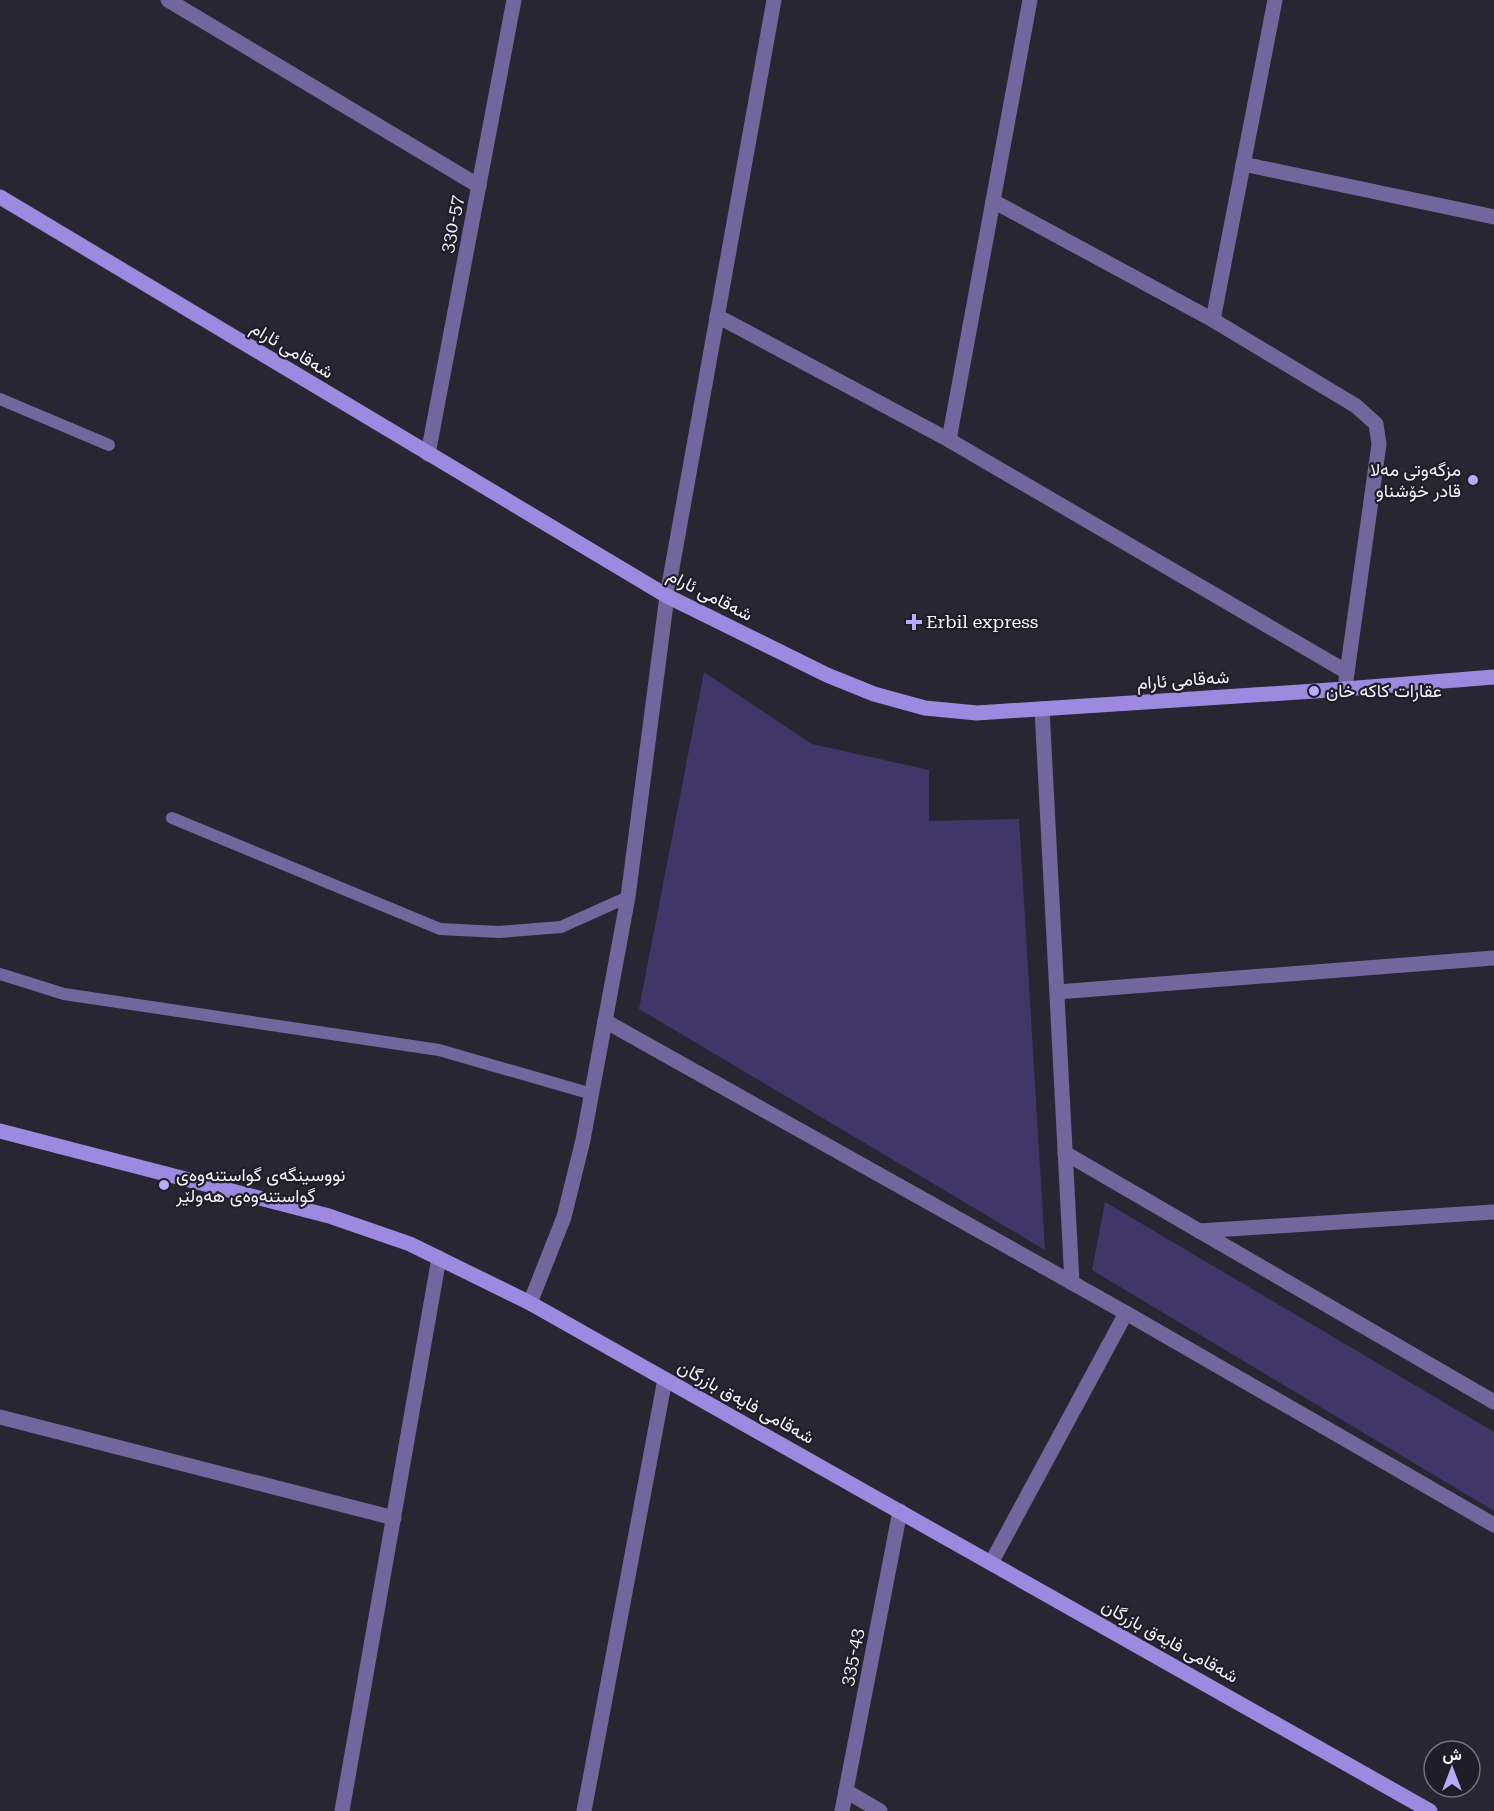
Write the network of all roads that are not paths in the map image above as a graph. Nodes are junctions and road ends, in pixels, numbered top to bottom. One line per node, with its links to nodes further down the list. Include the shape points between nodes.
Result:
1 (168, 0): 7 (street)
2 (514, 0): 7 (street, 330-57)
3 (774, 0): 11 (street)
4 (1030, 0): 9 (street)
5 (1275, 0): 6 (street)
6 (1243, 164): 10 (street); 12 (street)
7 (479, 186): 16 (street, 330-57)
8 (0, 197): 16 (street, شەقامی ئارام)
9 (993, 201): 12 (street); 14 (street)
10 (1494, 217)
11 (717, 316): 14 (street); 17 (street)
12 (1213, 320): 18 (street, via 1356,406 1376,424 1379,444)
13 (0, 399): 15 (lane)
14 (949, 440): 18 (street)
15 (109, 445)
16 (428, 454): 17 (street, شەقامی ئارام)
17 (667, 596): 21 (street, شەقامی ئارام, via 826,675 874,694 925,708 977,713); 23 (street)
18 (1347, 672): 20 (street)
19 (1494, 677): 20 (street, شەقامی ئارام)
20 (1345, 689): 21 (street, شەقامی ئارام)
21 (1042, 709): 26 (street)
22 (172, 819): 23 (lane, via 440,929 499,932 561,927)
23 (628, 897): 27 (street)
24 (1494, 958): 26 (street)
25 (0, 974): 28 (lane, via 64,994 440,1050)
26 (1057, 992): 30 (street)
27 (605, 1020): 28 (street); 34 (street)
28 (592, 1094): 35 (street, via 564,1217)
29 (0, 1131): 33 (street, شەقامی فایەق بازرگان, via 329,1216)
30 (1065, 1153): 32 (street); 34 (street)
31 (1494, 1212): 32 (street)
32 (1199, 1230): 38 (street)
33 (439, 1258): 35 (street, شەقامی فایەق بازرگان); 41 (street)
34 (1072, 1283): 36 (street)
35 (530, 1303): 37 (street, شەقامی فایەق بازرگان)
36 (1126, 1313): 42 (street); 43 (street)
37 (665, 1379): 40 (street, شەقامی فایەق بازرگان); 46 (street)
38 (1494, 1402)
39 (0, 1417): 41 (street)
40 (900, 1511): 43 (street, شەقامی فایەق بازرگان); 44 (street, 335-43)
41 (394, 1518): 45 (street)
42 (1494, 1525)
43 (991, 1563): 49 (street, شەقامی فایەق بازرگان)
44 (846, 1791): 47 (street, 335-43); 48 (street)
45 (342, 1811)
46 (584, 1811)
47 (842, 1811)
48 (880, 1811)
49 (1430, 1811)

